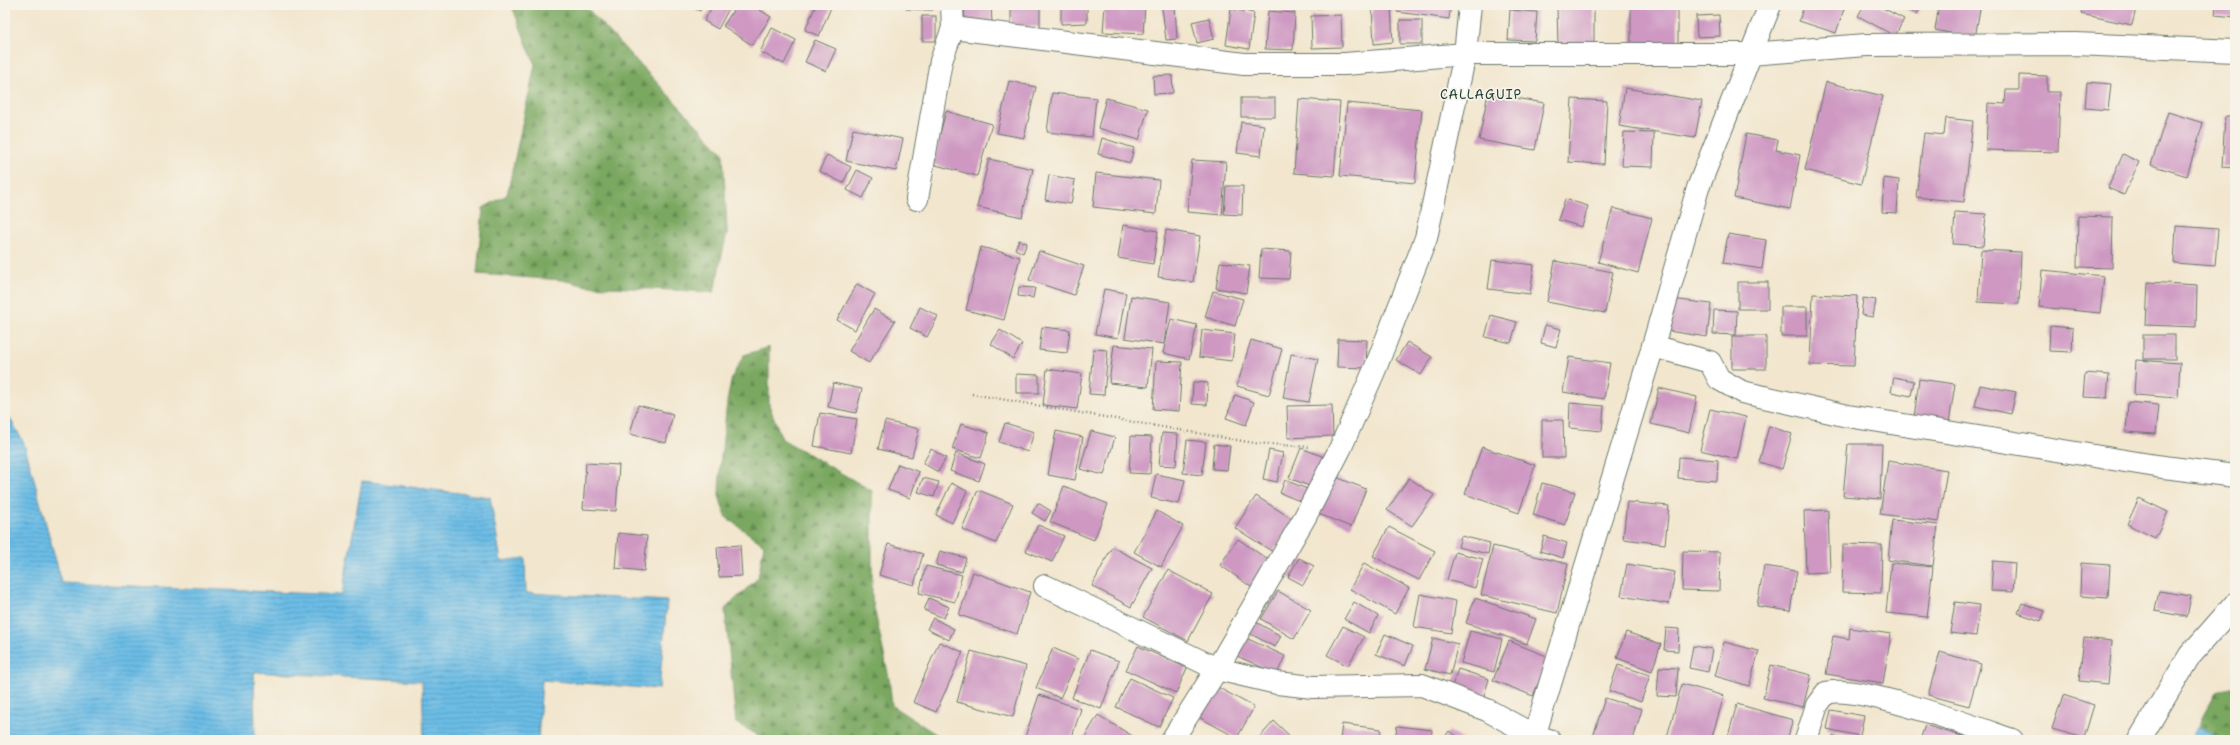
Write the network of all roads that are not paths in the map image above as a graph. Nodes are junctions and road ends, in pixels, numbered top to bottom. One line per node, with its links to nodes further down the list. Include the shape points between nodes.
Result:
1 (952, 5): 4 (street)
2 (1470, 5): 6 (street)
3 (1770, 5): 7 (street)
4 (953, 28): 6 (street, via 1244,64 1344,64); 8 (street, via 941,61)
5 (2235, 51): 7 (street, via 2076,44 1866,45)
6 (1465, 54): 7 (street); 13 (street, via 1426,238 1375,369 1340,449 1305,516)
7 (1750, 54): 9 (street, via 1698,188)
8 (917, 199)
9 (1653, 346): 10 (street, via 1710,362 1719,380 1742,392 1848,416 2148,465); 14 (street)
10 (2235, 476)
11 (1045, 586): 13 (street)
12 (2235, 604): 18 (street, via 2190,655)
13 (1217, 669): 14 (street, via 1277,683 1313,687 1422,685 1487,710); 15 (street)
14 (1539, 739)
15 (1172, 740)
16 (1806, 740): 17 (street, via 1817,705 1826,693 1839,691 1874,696)
17 (2012, 740)
18 (2139, 740)

